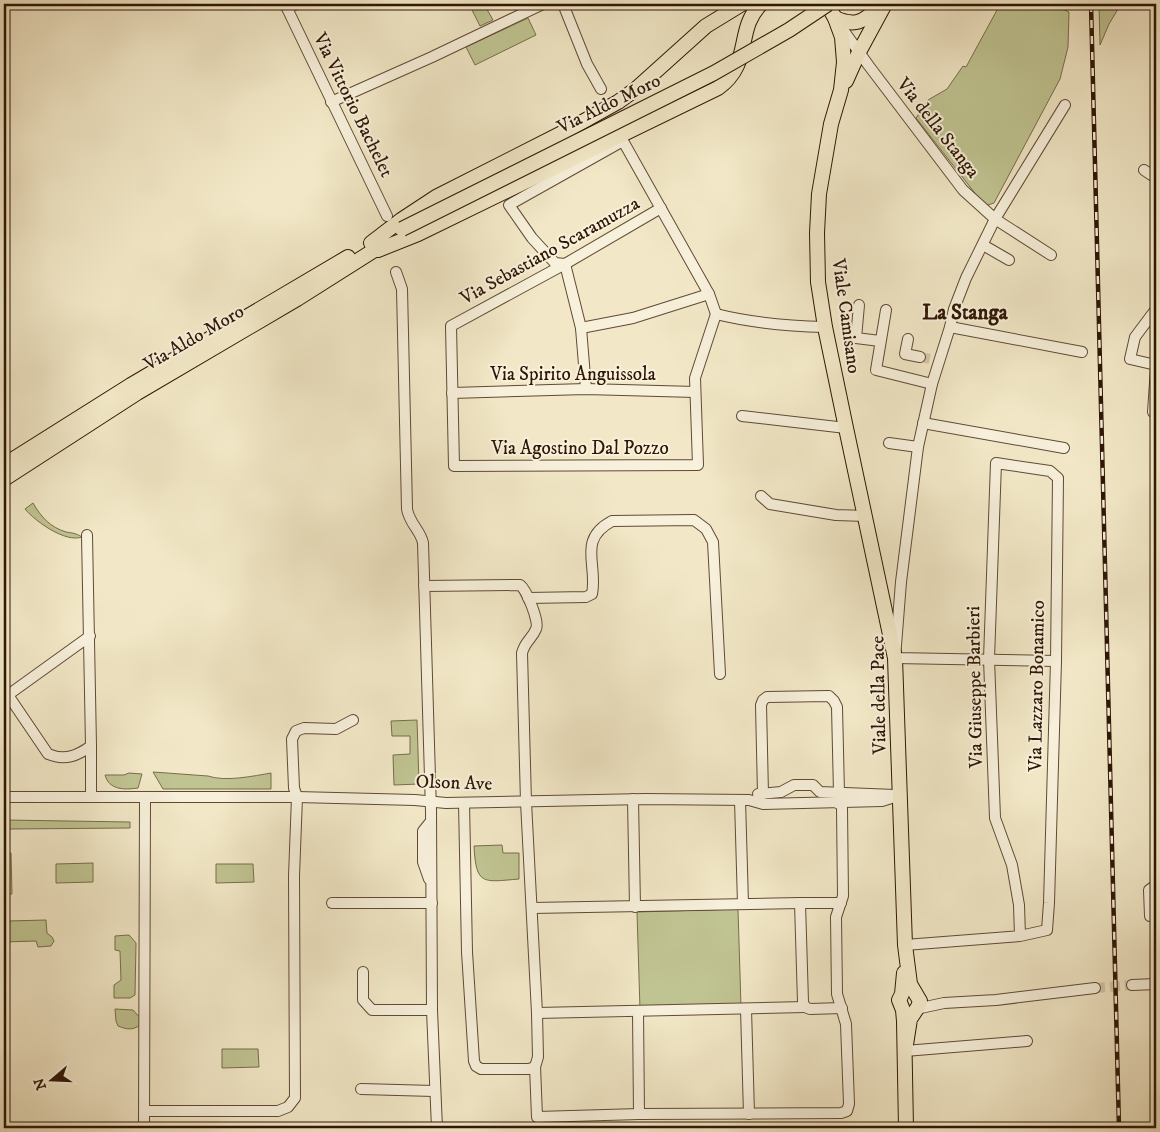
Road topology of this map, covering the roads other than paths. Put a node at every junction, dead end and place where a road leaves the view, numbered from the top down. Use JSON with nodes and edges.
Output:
{"nodes":[{"id":1,"x":297,"y":4,"type":"edge"},
{"id":2,"x":543,"y":4,"type":"edge"},
{"id":3,"x":563,"y":4,"type":"edge"},
{"id":4,"x":742,"y":4,"type":"edge"},
{"id":5,"x":761,"y":4,"type":"edge"},
{"id":6,"x":827,"y":4,"type":"edge"},
{"id":7,"x":884,"y":4,"type":"edge"},
{"id":8,"x":286,"y":6,"type":"edge"},
{"id":9,"x":730,"y":12,"type":"junction"},
{"id":10,"x":750,"y":18,"type":"junction"},
{"id":11,"x":835,"y":18,"type":"junction"},
{"id":12,"x":859,"y":52,"type":"junction"},
{"id":13,"x":601,"y":89,"type":"dead end"},
{"id":14,"x":841,"y":90,"type":"junction"},
{"id":15,"x":331,"y":102,"type":"junction"},
{"id":16,"x":1065,"y":105,"type":"dead end"},
{"id":17,"x":1144,"y":170,"type":"dead end"},
{"id":18,"x":1156,"y":178,"type":"edge"},
{"id":19,"x":661,"y":208,"type":"junction"},
{"id":20,"x":387,"y":216,"type":"dead end"},
{"id":21,"x":995,"y":219,"type":"junction"},
{"id":22,"x":983,"y":245,"type":"junction"},
{"id":23,"x":374,"y":246,"type":"junction"},
{"id":24,"x":1051,"y":255,"type":"dead end"},
{"id":25,"x":1009,"y":260,"type":"dead end"},
{"id":26,"x":565,"y":264,"type":"junction"},
{"id":27,"x":396,"y":272,"type":"dead end"},
{"id":28,"x":709,"y":294,"type":"junction"},
{"id":29,"x":859,"y":306,"type":"dead end"},
{"id":30,"x":1156,"y":309,"type":"edge"},
{"id":31,"x":886,"y":310,"type":"dead end"},
{"id":32,"x":716,"y":314,"type":"junction"},
{"id":33,"x":456,"y":324,"type":"joint"},
{"id":34,"x":825,"y":327,"type":"junction"},
{"id":35,"x":950,"y":327,"type":"junction"},
{"id":36,"x":581,"y":328,"type":"junction"},
{"id":37,"x":908,"y":339,"type":"dead end"},
{"id":38,"x":880,"y":341,"type":"junction"},
{"id":39,"x":1082,"y":352,"type":"dead end"},
{"id":40,"x":930,"y":359,"type":"junction"},
{"id":41,"x":1156,"y":367,"type":"edge"},
{"id":42,"x":932,"y":384,"type":"junction"},
{"id":43,"x":586,"y":389,"type":"junction"},
{"id":44,"x":695,"y":392,"type":"junction"},
{"id":45,"x":452,"y":393,"type":"junction"},
{"id":46,"x":1156,"y":412,"type":"edge"},
{"id":47,"x":742,"y":416,"type":"dead end"},
{"id":48,"x":923,"y":423,"type":"junction"},
{"id":49,"x":846,"y":428,"type":"junction"},
{"id":50,"x":888,"y":444,"type":"dead end"},
{"id":51,"x":918,"y":447,"type":"junction"},
{"id":52,"x":1064,"y":448,"type":"dead end"},
{"id":53,"x":4,"y":465,"type":"edge"},
{"id":54,"x":1025,"y":467,"type":"joint"},
{"id":55,"x":4,"y":479,"type":"edge"},
{"id":56,"x":761,"y":496,"type":"dead end"},
{"id":57,"x":866,"y":516,"type":"junction"},
{"id":58,"x":87,"y":535,"type":"dead end"},
{"id":59,"x":424,"y":586,"type":"junction"},
{"id":60,"x":528,"y":598,"type":"junction"},
{"id":61,"x":90,"y":636,"type":"junction"},
{"id":62,"x":895,"y":658,"type":"junction"},
{"id":63,"x":989,"y":659,"type":"junction"},
{"id":64,"x":1056,"y":661,"type":"junction"},
{"id":65,"x":720,"y":674,"type":"dead end"},
{"id":66,"x":6,"y":692,"type":"edge"},
{"id":67,"x":353,"y":720,"type":"dead end"},
{"id":68,"x":91,"y":746,"type":"junction"},
{"id":69,"x":764,"y":794,"type":"junction"},
{"id":70,"x":901,"y":795,"type":"junction"},
{"id":71,"x":91,"y":796,"type":"junction"},
{"id":72,"x":4,"y":797,"type":"edge"},
{"id":73,"x":145,"y":797,"type":"junction"},
{"id":74,"x":296,"y":797,"type":"junction"},
{"id":75,"x":837,"y":797,"type":"junction"},
{"id":76,"x":633,"y":799,"type":"junction"},
{"id":77,"x":744,"y":800,"type":"junction"},
{"id":78,"x":431,"y":802,"type":"junction"},
{"id":79,"x":526,"y":802,"type":"junction"},
{"id":80,"x":464,"y":803,"type":"junction"},
{"id":81,"x":1156,"y":885,"type":"edge"},
{"id":82,"x":332,"y":903,"type":"dead end"},
{"id":83,"x":432,"y":903,"type":"junction"},
{"id":84,"x":800,"y":903,"type":"junction"},
{"id":85,"x":743,"y":904,"type":"junction"},
{"id":86,"x":841,"y":904,"type":"junction"},
{"id":87,"x":635,"y":907,"type":"junction"},
{"id":88,"x":532,"y":908,"type":"junction"},
{"id":89,"x":1150,"y":916,"type":"dead end"},
{"id":90,"x":1020,"y":936,"type":"junction"},
{"id":91,"x":905,"y":944,"type":"junction"},
{"id":92,"x":363,"y":972,"type":"dead end"},
{"id":93,"x":1156,"y":984,"type":"edge"},
{"id":94,"x":1132,"y":985,"type":"tunnel mouth"},
{"id":95,"x":1095,"y":988,"type":"tunnel mouth"},
{"id":96,"x":912,"y":994,"type":"junction"},
{"id":97,"x":944,"y":1003,"type":"junction"},
{"id":98,"x":805,"y":1007,"type":"junction"},
{"id":99,"x":842,"y":1008,"type":"junction"},
{"id":100,"x":746,"y":1009,"type":"junction"},
{"id":101,"x":432,"y":1010,"type":"junction"},
{"id":102,"x":912,"y":1010,"type":"junction"},
{"id":103,"x":638,"y":1011,"type":"junction"},
{"id":104,"x":538,"y":1013,"type":"junction"},
{"id":105,"x":1028,"y":1040,"type":"dead end"},
{"id":106,"x":905,"y":1051,"type":"junction"},
{"id":107,"x":535,"y":1066,"type":"junction"},
{"id":108,"x":361,"y":1089,"type":"dead end"},
{"id":109,"x":434,"y":1091,"type":"junction"},
{"id":110,"x":144,"y":1111,"type":"junction"},
{"id":111,"x":639,"y":1114,"type":"junction"},
{"id":112,"x":749,"y":1114,"type":"junction"},
{"id":113,"x":144,"y":1128,"type":"edge"},
{"id":114,"x":437,"y":1128,"type":"edge"},
{"id":115,"x":906,"y":1128,"type":"edge"}],
"edges":[{"from":1,"to":8,"type":"street","name":"Via Vittorio Bachelet"},
{"from":2,"to":15,"type":"street"},
{"from":3,"to":13,"type":"street"},
{"from":4,"to":9,"type":"main road"},
{"from":5,"to":10,"type":"main road"},
{"from":6,"to":11,"type":"main road","name":"Viale Camisano"},
{"from":6,"to":23,"type":"main road","name":"Via Aldo Moro","bridge":true},
{"from":7,"to":11,"type":"main road","name":"Viale Camisano"},
{"from":7,"to":12,"type":"main road","name":"Viale Camisano"},
{"from":8,"to":15,"type":"street","name":"Via Vittorio Bachelet"},
{"from":9,"to":10,"type":"main road"},
{"from":9,"to":23,"type":"main road"},
{"from":10,"to":23,"type":"main road"},
{"from":11,"to":12,"type":"street","name":"Via della Stanga"},
{"from":11,"to":14,"type":"main road","name":"Viale Camisano"},
{"from":12,"to":14,"type":"main road","name":"Viale Camisano"},
{"from":12,"to":21,"type":"street","name":"Via della Stanga"},
{"from":14,"to":34,"type":"main road","name":"Viale Camisano"},
{"from":15,"to":20,"type":"street","name":"Via Vittorio Bachelet"},
{"from":16,"to":21,"type":"street","name":"Viale della Pace"},
{"from":17,"to":18,"type":"street"},
{"from":19,"to":26,"type":"street","name":"Via Sebastiano Scaramuzza"},
{"from":19,"to":26,"type":"street"},
{"from":19,"to":28,"type":"street"},
{"from":21,"to":22,"type":"street","name":"Viale della Pace"},
{"from":21,"to":24,"type":"street"},
{"from":22,"to":25,"type":"street"},
{"from":22,"to":35,"type":"street","name":"Viale della Pace"},
{"from":23,"to":53,"type":"main road","name":"Via Aldo Moro"},
{"from":23,"to":55,"type":"main road","name":"Via Aldo Moro"},
{"from":26,"to":33,"type":"street","name":"Via Sebastiano Scaramuzza"},
{"from":26,"to":36,"type":"street"},
{"from":27,"to":59,"type":"street"},
{"from":28,"to":32,"type":"street"},
{"from":28,"to":36,"type":"street"},
{"from":29,"to":38,"type":"street"},
{"from":30,"to":41,"type":"street"},
{"from":31,"to":38,"type":"street"},
{"from":32,"to":34,"type":"street"},
{"from":32,"to":44,"type":"street","name":"Via Agostino Dal Pozzo"},
{"from":33,"to":45,"type":"street","name":"Via Agostino Dal Pozzo"},
{"from":34,"to":49,"type":"main road","name":"Viale Camisano"},
{"from":35,"to":39,"type":"street"},
{"from":35,"to":40,"type":"street","name":"Viale della Pace"},
{"from":36,"to":43,"type":"street"},
{"from":37,"to":40,"type":"street"},
{"from":38,"to":42,"type":"street"},
{"from":40,"to":42,"type":"street","name":"Viale della Pace"},
{"from":41,"to":46,"type":"street"},
{"from":42,"to":48,"type":"street","name":"Viale della Pace"},
{"from":43,"to":44,"type":"street","name":"Via Spirito Anguissola"},
{"from":43,"to":45,"type":"street","name":"Via Spirito Anguissola"},
{"from":44,"to":45,"type":"street","name":"Via Agostino Dal Pozzo"},
{"from":47,"to":49,"type":"street"},
{"from":48,"to":51,"type":"street","name":"Viale della Pace"},
{"from":48,"to":52,"type":"street"},
{"from":49,"to":57,"type":"main road","name":"Viale Camisano"},
{"from":50,"to":51,"type":"street"},
{"from":51,"to":62,"type":"street","name":"Viale della Pace"},
{"from":54,"to":63,"type":"street","name":"Via Giuseppe Barbieri"},
{"from":54,"to":64,"type":"street","name":"Via Lazzaro Bonamico"},
{"from":56,"to":57,"type":"street"},
{"from":57,"to":62,"type":"main road","name":"Viale Camisano"},
{"from":58,"to":61,"type":"street"},
{"from":59,"to":60,"type":"street"},
{"from":59,"to":78,"type":"street"},
{"from":60,"to":65,"type":"street"},
{"from":60,"to":79,"type":"street"},
{"from":61,"to":66,"type":"street"},
{"from":61,"to":68,"type":"street"},
{"from":62,"to":63,"type":"street"},
{"from":62,"to":70,"type":"main road","name":"Viale della Pace"},
{"from":63,"to":64,"type":"street"},
{"from":63,"to":90,"type":"street","name":"Via Giuseppe Barbieri"},
{"from":64,"to":90,"type":"street","name":"Via Lazzaro Bonamico"},
{"from":66,"to":68,"type":"street"},
{"from":67,"to":74,"type":"street"},
{"from":68,"to":71,"type":"street"},
{"from":69,"to":75,"type":"street"},
{"from":69,"to":75,"type":"street"},
{"from":69,"to":77,"type":"street"},
{"from":70,"to":75,"type":"street","name":"Olson Ave"},
{"from":70,"to":91,"type":"main road","name":"Viale della Pace"},
{"from":71,"to":72,"type":"street","name":"Olson Ave"},
{"from":71,"to":73,"type":"street","name":"Olson Ave"},
{"from":73,"to":74,"type":"street","name":"Olson Ave"},
{"from":73,"to":110,"type":"street"},
{"from":74,"to":78,"type":"street","name":"Olson Ave"},
{"from":74,"to":110,"type":"street"},
{"from":75,"to":77,"type":"street","name":"Olson Ave"},
{"from":75,"to":86,"type":"street"},
{"from":76,"to":77,"type":"street","name":"Olson Ave"},
{"from":76,"to":79,"type":"street","name":"Olson Ave"},
{"from":76,"to":87,"type":"street"},
{"from":77,"to":85,"type":"street"},
{"from":78,"to":80,"type":"street","name":"Olson Ave"},
{"from":78,"to":83,"type":"street"},
{"from":79,"to":80,"type":"street","name":"Olson Ave"},
{"from":79,"to":88,"type":"street"},
{"from":80,"to":107,"type":"street"},
{"from":81,"to":89,"type":"street"},
{"from":82,"to":83,"type":"street"},
{"from":83,"to":101,"type":"street"},
{"from":84,"to":85,"type":"street"},
{"from":84,"to":86,"type":"street"},
{"from":84,"to":98,"type":"street"},
{"from":85,"to":87,"type":"street"},
{"from":86,"to":99,"type":"street"},
{"from":87,"to":88,"type":"street"},
{"from":88,"to":104,"type":"street"},
{"from":90,"to":91,"type":"street"},
{"from":91,"to":96,"type":"main road","name":"Viale della Pace"},
{"from":92,"to":101,"type":"street"},
{"from":93,"to":94,"type":"street"},
{"from":95,"to":97,"type":"street"},
{"from":96,"to":97,"type":"street"},
{"from":96,"to":102,"type":"main road","name":"Viale della Pace"},
{"from":96,"to":102,"type":"main road","name":"Viale della Pace"},
{"from":97,"to":102,"type":"street"},
{"from":98,"to":99,"type":"street"},
{"from":98,"to":100,"type":"street"},
{"from":99,"to":112,"type":"street"},
{"from":100,"to":103,"type":"street"},
{"from":100,"to":112,"type":"street"},
{"from":101,"to":109,"type":"street"},
{"from":102,"to":106,"type":"main road","name":"Viale della Pace"},
{"from":103,"to":104,"type":"street"},
{"from":103,"to":111,"type":"street"},
{"from":104,"to":107,"type":"street"},
{"from":105,"to":106,"type":"street"},
{"from":106,"to":115,"type":"main road","name":"Viale della Pace"},
{"from":107,"to":111,"type":"street"},
{"from":108,"to":109,"type":"street"},
{"from":109,"to":114,"type":"street"},
{"from":110,"to":113,"type":"street"},
{"from":111,"to":112,"type":"street"}]}
